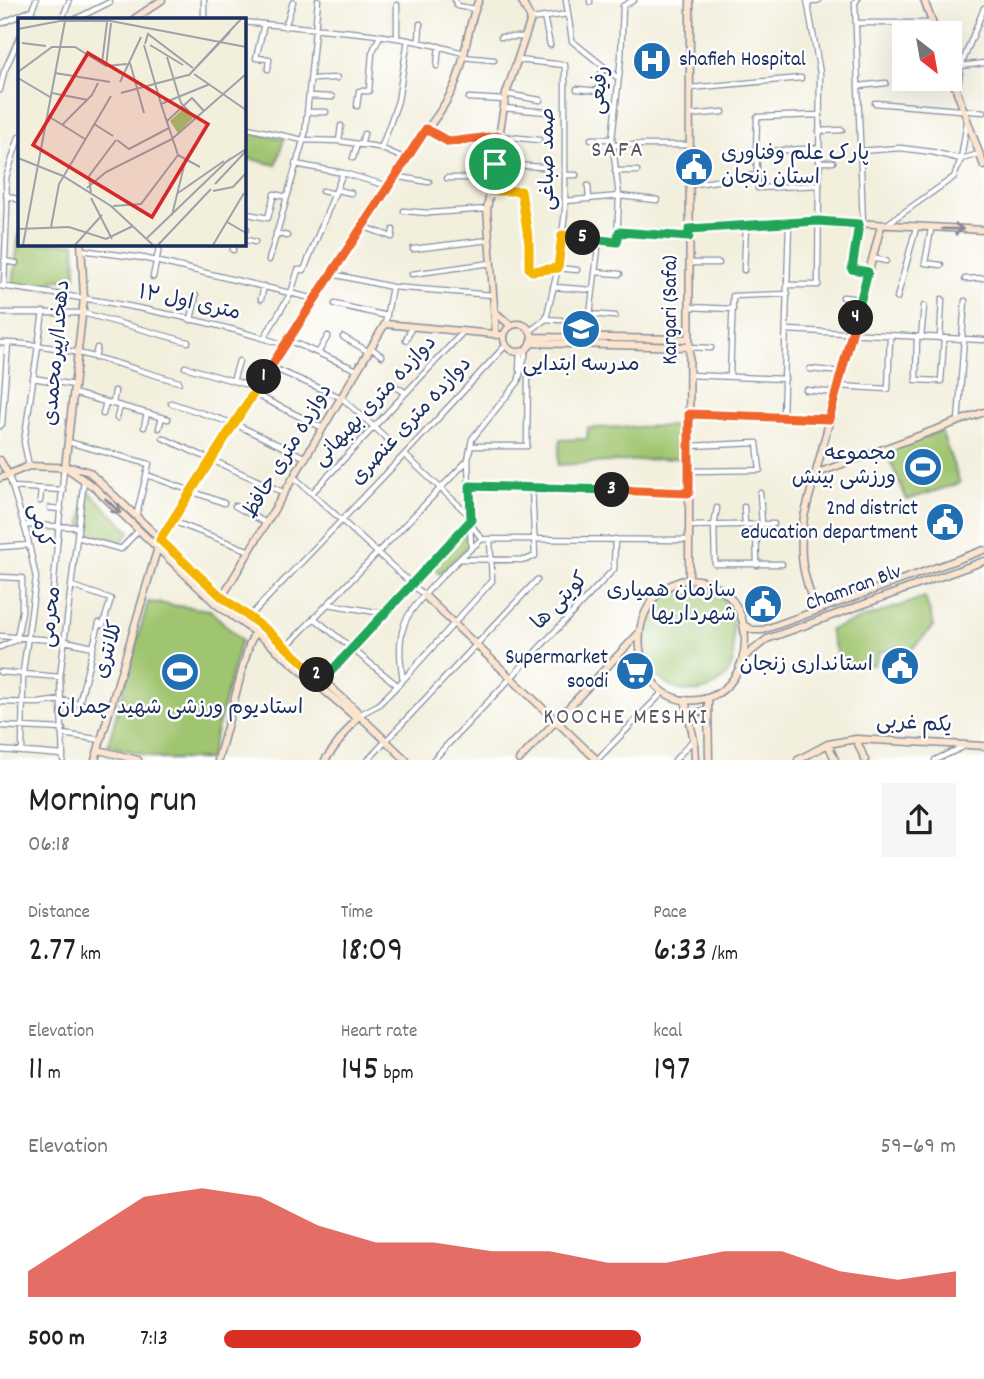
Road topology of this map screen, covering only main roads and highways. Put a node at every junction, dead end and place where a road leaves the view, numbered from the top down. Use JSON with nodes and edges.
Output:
{"nodes":[{"id":1,"x":162,"y":0,"type":"edge"},
{"id":2,"x":480,"y":0,"type":"edge"},
{"id":3,"x":521,"y":0,"type":"edge"},
{"id":4,"x":690,"y":0,"type":"edge"},
{"id":5,"x":924,"y":0,"type":"edge"},
{"id":6,"x":137,"y":18,"type":"edge"},
{"id":7,"x":931,"y":21,"type":"edge"},
{"id":8,"x":956,"y":91,"type":"edge"},
{"id":9,"x":984,"y":166,"type":"edge"},
{"id":10,"x":882,"y":226,"type":"junction"},
{"id":11,"x":984,"y":230,"type":"edge"},
{"id":12,"x":689,"y":233,"type":"junction"},
{"id":13,"x":81,"y":247,"type":"edge"},
{"id":14,"x":495,"y":312,"type":"junction"},
{"id":15,"x":511,"y":326,"type":"junction"},
{"id":16,"x":496,"y":335,"type":"junction"},
{"id":17,"x":504,"y":335,"type":"junction"},
{"id":18,"x":530,"y":340,"type":"junction"},
{"id":19,"x":689,"y":343,"type":"junction"},
{"id":20,"x":984,"y":412,"type":"edge"},
{"id":21,"x":0,"y":460,"type":"edge"},
{"id":22,"x":65,"y":467,"type":"junction"},
{"id":23,"x":814,"y":474,"type":"junction"},
{"id":24,"x":9,"y":476,"type":"junction"},
{"id":25,"x":0,"y":478,"type":"edge"},
{"id":26,"x":160,"y":540,"type":"junction"},
{"id":27,"x":157,"y":550,"type":"junction"},
{"id":28,"x":984,"y":550,"type":"edge"},
{"id":29,"x":984,"y":561,"type":"edge"},
{"id":30,"x":928,"y":570,"type":"junction"},
{"id":31,"x":689,"y":579,"type":"junction"},
{"id":32,"x":931,"y":580,"type":"junction"},
{"id":33,"x":425,"y":596,"type":"road end"},
{"id":34,"x":222,"y":597,"type":"junction"},
{"id":35,"x":816,"y":611,"type":"junction"},
{"id":36,"x":258,"y":625,"type":"junction"},
{"id":37,"x":743,"y":625,"type":"junction"},
{"id":38,"x":760,"y":630,"type":"junction"},
{"id":39,"x":255,"y":632,"type":"junction"},
{"id":40,"x":639,"y":633,"type":"junction"},
{"id":41,"x":762,"y":643,"type":"junction"},
{"id":42,"x":742,"y":659,"type":"junction"},
{"id":43,"x":708,"y":698,"type":"junction"},
{"id":44,"x":685,"y":700,"type":"junction"},
{"id":45,"x":359,"y":715,"type":"junction"},
{"id":46,"x":556,"y":720,"type":"junction"},
{"id":47,"x":709,"y":723,"type":"junction"},
{"id":48,"x":691,"y":725,"type":"junction"},
{"id":49,"x":856,"y":739,"type":"junction"},
{"id":50,"x":828,"y":744,"type":"junction"},
{"id":51,"x":984,"y":746,"type":"edge"},
{"id":52,"x":99,"y":750,"type":"junction"},
{"id":53,"x":95,"y":760,"type":"edge"},
{"id":54,"x":138,"y":760,"type":"edge"},
{"id":55,"x":218,"y":760,"type":"edge"},
{"id":56,"x":326,"y":760,"type":"edge"},
{"id":57,"x":406,"y":760,"type":"edge"},
{"id":58,"x":519,"y":760,"type":"edge"},
{"id":59,"x":597,"y":760,"type":"edge"},
{"id":60,"x":695,"y":760,"type":"edge"},
{"id":61,"x":709,"y":760,"type":"edge"},
{"id":62,"x":798,"y":760,"type":"edge"},
{"id":63,"x":835,"y":760,"type":"edge"},
{"id":64,"x":865,"y":760,"type":"edge"}],
"edges":[{"from":1,"to":6,"type":"main road"},
{"from":2,"to":26,"type":"main road","name":"کلانتری"},
{"from":3,"to":14,"type":"main road"},
{"from":4,"to":12,"type":"main road","name":"Kargari (Safa)"},
{"from":5,"to":7,"type":"main road"},
{"from":8,"to":9,"type":"main road"},
{"from":10,"to":11,"type":"main road","one_way":true},
{"from":10,"to":12,"type":"main road"},
{"from":10,"to":23,"type":"main road"},
{"from":12,"to":19,"type":"main road","name":"Kargari (Safa)"},
{"from":13,"to":22,"type":"main road","name":"دهخدا/پیرمحمدی"},
{"from":14,"to":15,"type":"main road"},
{"from":14,"to":16,"type":"main road"},
{"from":15,"to":17,"type":"main road"},
{"from":15,"to":18,"type":"main road"},
{"from":16,"to":17,"type":"main road"},
{"from":16,"to":34,"type":"main road","name":"دوازده متری حافظ"},
{"from":17,"to":18,"type":"main road"},
{"from":18,"to":19,"type":"main road"},
{"from":19,"to":31,"type":"main road","name":"Kargari (Safa)"},
{"from":20,"to":23,"type":"main road"},
{"from":21,"to":24,"type":"main road"},
{"from":22,"to":24,"type":"main road"},
{"from":22,"to":26,"type":"main road"},
{"from":22,"to":27,"type":"main road","one_way":true},
{"from":23,"to":35,"type":"main road"},
{"from":24,"to":25,"type":"main road"},
{"from":26,"to":27,"type":"main road","name":"کلانتری"},
{"from":26,"to":34,"type":"main road"},
{"from":27,"to":39,"type":"main road"},
{"from":27,"to":52,"type":"main road","name":"کلانتری"},
{"from":28,"to":30,"type":"main road","name":"Chamran Blv"},
{"from":29,"to":32,"type":"main road","name":"Chamran Blv"},
{"from":30,"to":32,"type":"main road"},
{"from":30,"to":35,"type":"main road","name":"Chamran Blv"},
{"from":31,"to":37,"type":"main road"},
{"from":31,"to":40,"type":"main road"},
{"from":32,"to":41,"type":"main road","name":"Chamran Blv"},
{"from":33,"to":46,"type":"main road"},
{"from":34,"to":36,"type":"main road"},
{"from":35,"to":38,"type":"main road","name":"Chamran Blv"},
{"from":36,"to":39,"type":"main road"},
{"from":36,"to":45,"type":"main road"},
{"from":37,"to":38,"type":"main road"},
{"from":37,"to":42,"type":"main road"},
{"from":38,"to":41,"type":"main road"},
{"from":39,"to":45,"type":"main road"},
{"from":39,"to":55,"type":"main road"},
{"from":40,"to":44,"type":"main road"},
{"from":40,"to":46,"type":"main road"},
{"from":41,"to":42,"type":"main road","name":"Chamran Blv"},
{"from":42,"to":43,"type":"main road"},
{"from":43,"to":44,"type":"main road"},
{"from":43,"to":47,"type":"main road"},
{"from":44,"to":48,"type":"main road"},
{"from":45,"to":56,"type":"main road"},
{"from":45,"to":57,"type":"main road"},
{"from":46,"to":58,"type":"main road"},
{"from":46,"to":59,"type":"main road"},
{"from":47,"to":48,"type":"main road"},
{"from":47,"to":61,"type":"main road"},
{"from":48,"to":60,"type":"main road"},
{"from":49,"to":50,"type":"main road","name":"یکم غربی"},
{"from":49,"to":51,"type":"main road","name":"یکم غربی"},
{"from":49,"to":64,"type":"main road"},
{"from":50,"to":62,"type":"main road","name":"یکم غربی"},
{"from":50,"to":63,"type":"main road"},
{"from":52,"to":53,"type":"main road","name":"کلانتری"},
{"from":52,"to":54,"type":"main road"}]}
